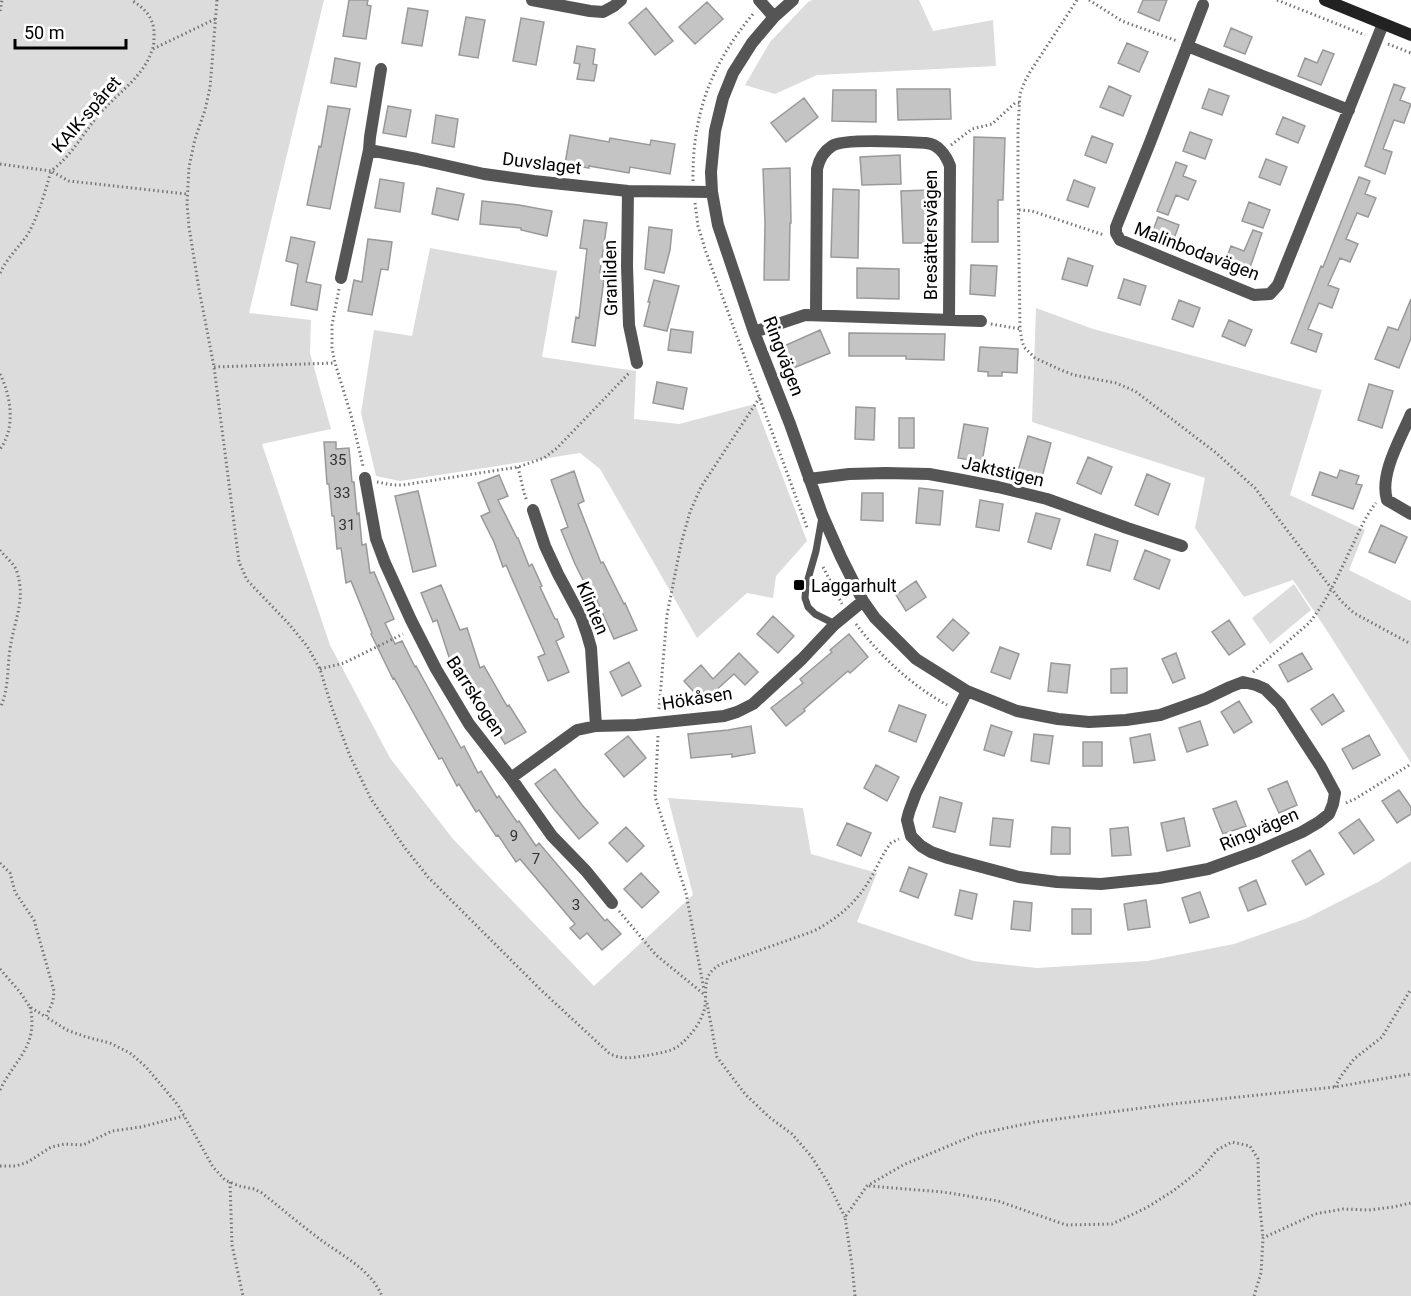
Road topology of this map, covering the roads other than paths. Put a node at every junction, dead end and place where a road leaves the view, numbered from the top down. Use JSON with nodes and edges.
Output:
{"nodes":[{"id":1,"x":532,"y":0,"type":"edge"},
{"id":2,"x":621,"y":0,"type":"edge"},
{"id":3,"x":759,"y":0,"type":"edge"},
{"id":4,"x":793,"y":0,"type":"edge"},
{"id":5,"x":1325,"y":0,"type":"edge"},
{"id":6,"x":1203,"y":6,"type":"dead end"},
{"id":7,"x":774,"y":17,"type":"junction"},
{"id":8,"x":1383,"y":24,"type":"junction"},
{"id":9,"x":1411,"y":35,"type":"edge"},
{"id":10,"x":1187,"y":46,"type":"junction"},
{"id":11,"x":381,"y":69,"type":"dead end"},
{"id":12,"x":1349,"y":110,"type":"junction"},
{"id":13,"x":369,"y":150,"type":"junction"},
{"id":14,"x":628,"y":191,"type":"junction"},
{"id":15,"x":712,"y":192,"type":"junction"},
{"id":16,"x":341,"y":278,"type":"road end"},
{"id":17,"x":816,"y":315,"type":"junction"},
{"id":18,"x":949,"y":320,"type":"junction"},
{"id":19,"x":981,"y":321,"type":"road end"},
{"id":20,"x":754,"y":332,"type":"junction"},
{"id":21,"x":637,"y":363,"type":"road end"},
{"id":22,"x":1411,"y":414,"type":"edge"},
{"id":23,"x":365,"y":478,"type":"road end"},
{"id":24,"x":809,"y":479,"type":"junction"},
{"id":25,"x":533,"y":510,"type":"road end"},
{"id":26,"x":822,"y":514,"type":"junction"},
{"id":27,"x":1411,"y":514,"type":"edge"},
{"id":28,"x":1182,"y":546,"type":"dead end"},
{"id":29,"x":863,"y":601,"type":"junction"},
{"id":30,"x":835,"y":624,"type":"junction"},
{"id":31,"x":968,"y":691,"type":"junction"},
{"id":32,"x":596,"y":726,"type":"junction"},
{"id":33,"x":511,"y":778,"type":"junction"},
{"id":34,"x":612,"y":903,"type":"road end"}],
"edges":[{"from":1,"to":2,"type":"street"},
{"from":3,"to":7,"type":"street"},
{"from":4,"to":7,"type":"street","name":"Ringvägen"},
{"from":5,"to":8,"type":"street"},
{"from":6,"to":10,"type":"street","name":"Malinbodavägen"},
{"from":7,"to":15,"type":"street","name":"Ringvägen"},
{"from":8,"to":9,"type":"street"},
{"from":8,"to":12,"type":"street","name":"Malinbodavägen"},
{"from":10,"to":12,"type":"street"},
{"from":10,"to":12,"type":"street","name":"Malinbodavägen"},
{"from":11,"to":13,"type":"street"},
{"from":13,"to":14,"type":"street","name":"Duvslaget"},
{"from":13,"to":16,"type":"street"},
{"from":14,"to":15,"type":"street","name":"Duvslaget"},
{"from":14,"to":21,"type":"street","name":"Granliden"},
{"from":15,"to":20,"type":"street","name":"Ringvägen"},
{"from":17,"to":18,"type":"street","name":"Bresättersvägen"},
{"from":17,"to":18,"type":"street","name":"Bresättersvägen"},
{"from":17,"to":20,"type":"street","name":"Bresättersvägen"},
{"from":18,"to":19,"type":"street","name":"Bresättersvägen"},
{"from":20,"to":24,"type":"street","name":"Ringvägen"},
{"from":22,"to":27,"type":"street"},
{"from":23,"to":33,"type":"street","name":"Barrskogen"},
{"from":24,"to":26,"type":"street","name":"Ringvägen"},
{"from":24,"to":28,"type":"street","name":"Jaktstigen"},
{"from":25,"to":32,"type":"street","name":"Klinten"},
{"from":26,"to":29,"type":"street","name":"Ringvägen"},
{"from":26,"to":30,"type":"lane"},
{"from":29,"to":30,"type":"street","name":"Hökåsen"},
{"from":29,"to":31,"type":"street","name":"Ringvägen"},
{"from":30,"to":32,"type":"street","name":"Hökåsen"},
{"from":31,"to":31,"type":"street","name":"Ringvägen"},
{"from":32,"to":33,"type":"street","name":"Hökåsen"},
{"from":33,"to":34,"type":"street","name":"Barrskogen"}]}
